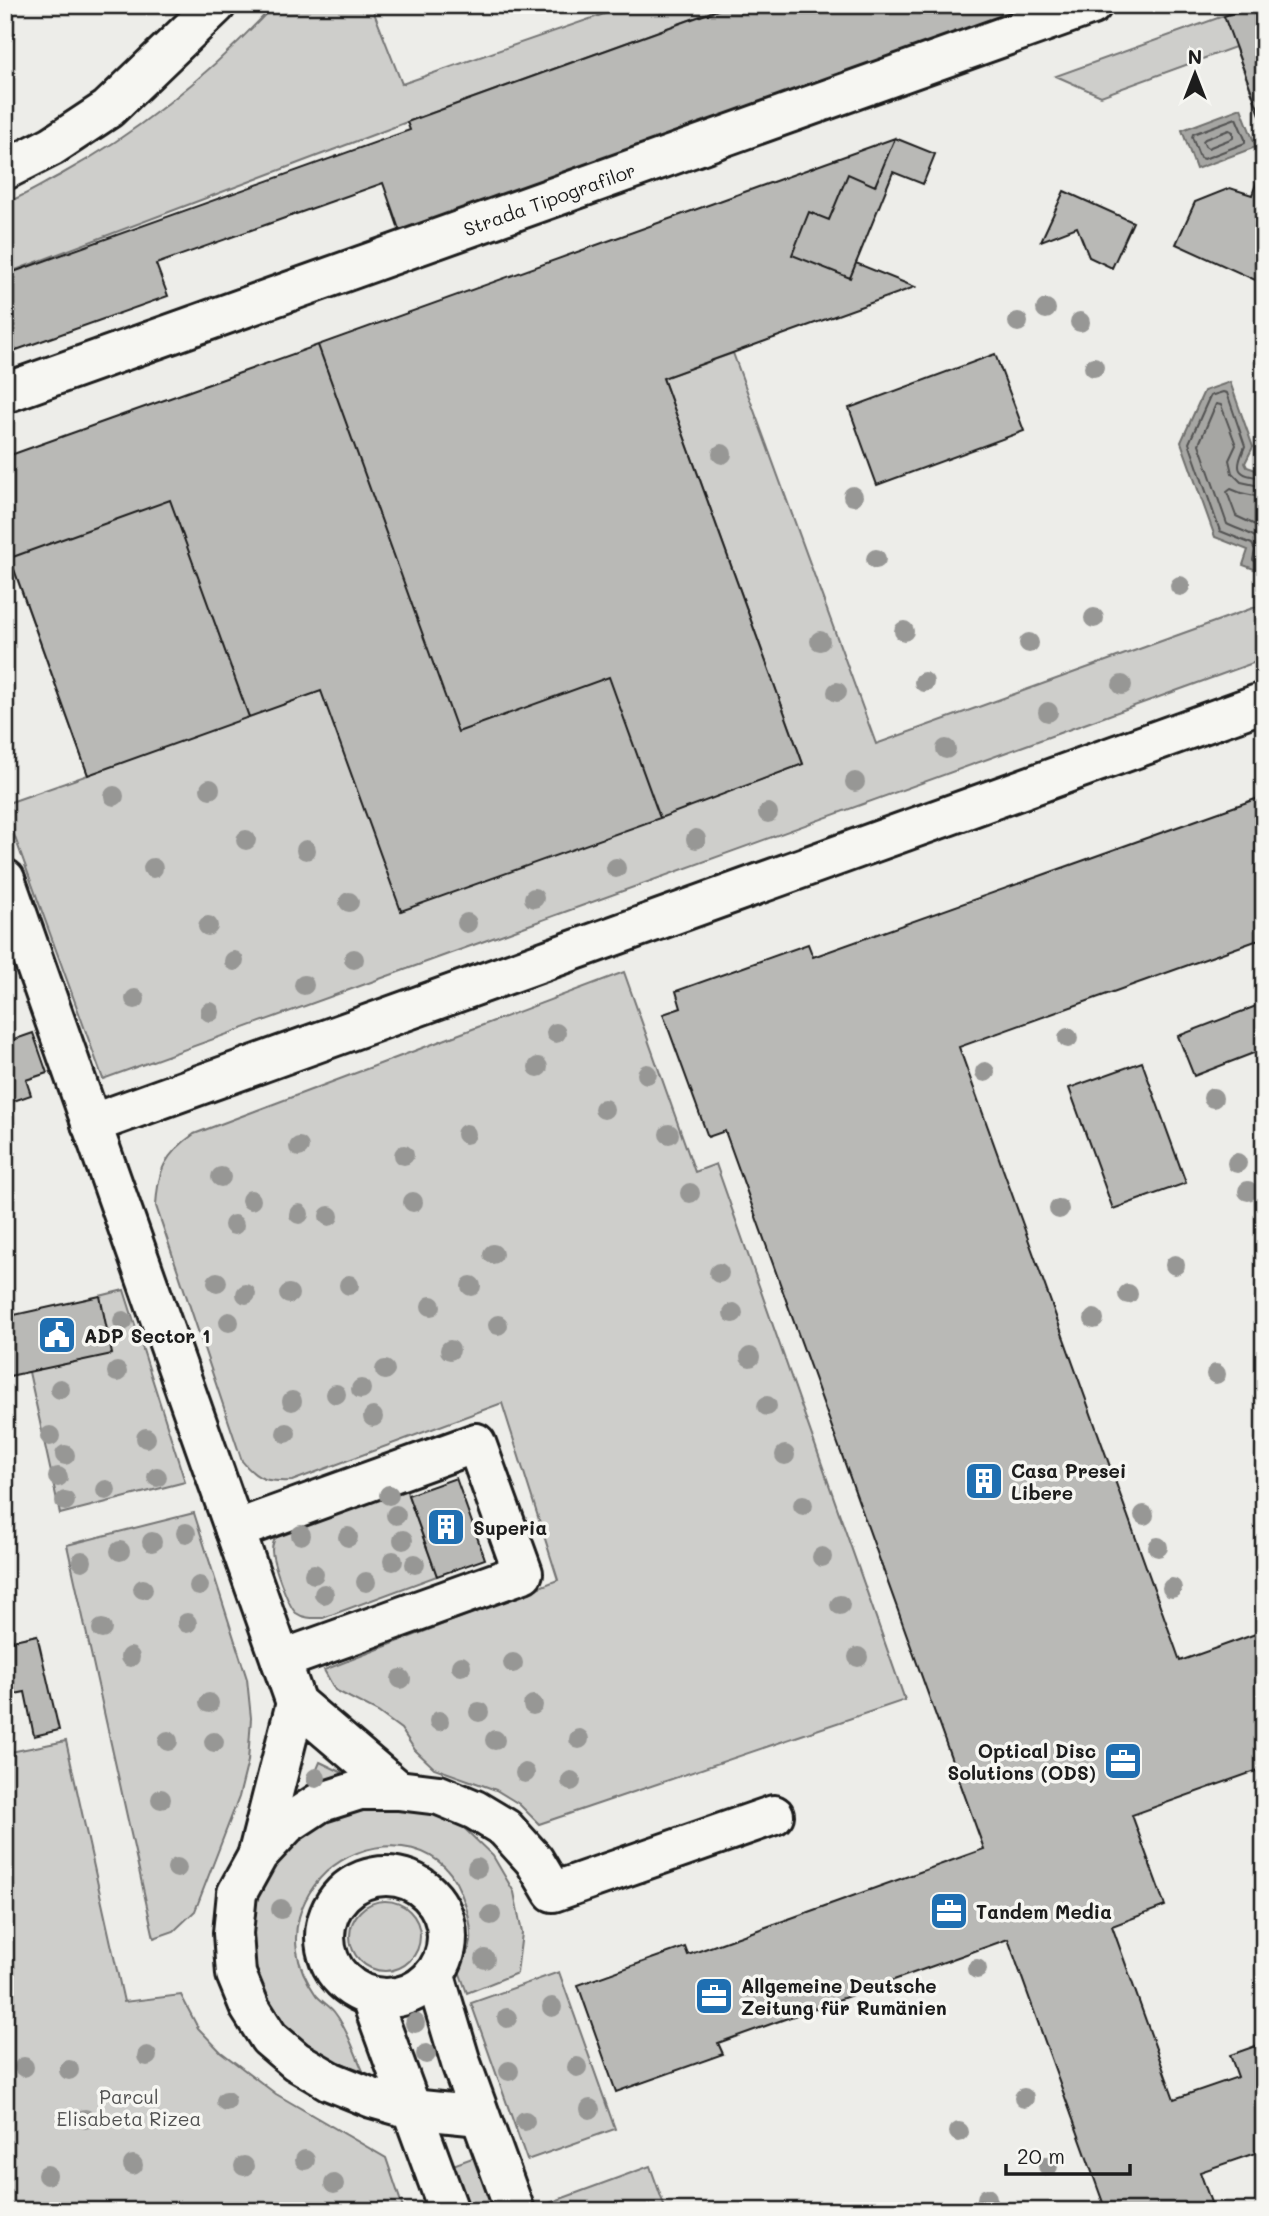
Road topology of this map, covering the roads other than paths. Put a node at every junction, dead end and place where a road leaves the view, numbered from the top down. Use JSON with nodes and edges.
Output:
{"nodes":[{"id":1,"x":216,"y":5,"type":"edge"},
{"id":2,"x":1092,"y":5,"type":"edge"},
{"id":3,"x":5,"y":170,"type":"edge"},
{"id":4,"x":5,"y":393,"type":"edge"},
{"id":5,"x":1264,"y":702,"type":"edge"},
{"id":6,"x":5,"y":880,"type":"edge"},
{"id":7,"x":91,"y":1124,"type":"junction"},
{"id":8,"x":235,"y":1530,"type":"junction"},
{"id":9,"x":281,"y":1660,"type":"junction"},
{"id":10,"x":296,"y":1703,"type":"junction"},
{"id":11,"x":398,"y":1790,"type":"junction"},
{"id":12,"x":774,"y":1815,"type":"dead end"},
{"id":13,"x":258,"y":1855,"type":"junction"},
{"id":14,"x":435,"y":1976,"type":"junction"},
{"id":15,"x":370,"y":1996,"type":"junction"},
{"id":16,"x":411,"y":2109,"type":"junction"},
{"id":17,"x":480,"y":2116,"type":"junction"},
{"id":18,"x":449,"y":2211,"type":"edge"},
{"id":19,"x":515,"y":2211,"type":"edge"}],
"edges":[{"from":1,"to":3,"type":"street"},
{"from":2,"to":4,"type":"street","name":"Strada Tipografilor"},
{"from":5,"to":7,"type":"street"},
{"from":6,"to":7,"type":"street"},
{"from":7,"to":8,"type":"street"},
{"from":8,"to":9,"type":"street"},
{"from":8,"to":9,"type":"street"},
{"from":9,"to":10,"type":"street"},
{"from":10,"to":11,"type":"street"},
{"from":10,"to":13,"type":"street"},
{"from":11,"to":12,"type":"street"},
{"from":11,"to":13,"type":"street"},
{"from":13,"to":16,"type":"street"},
{"from":14,"to":15,"type":"street"},
{"from":14,"to":15,"type":"street"},
{"from":14,"to":17,"type":"street"},
{"from":15,"to":16,"type":"street"},
{"from":16,"to":17,"type":"street"},
{"from":16,"to":18,"type":"street"},
{"from":17,"to":19,"type":"street"}]}
